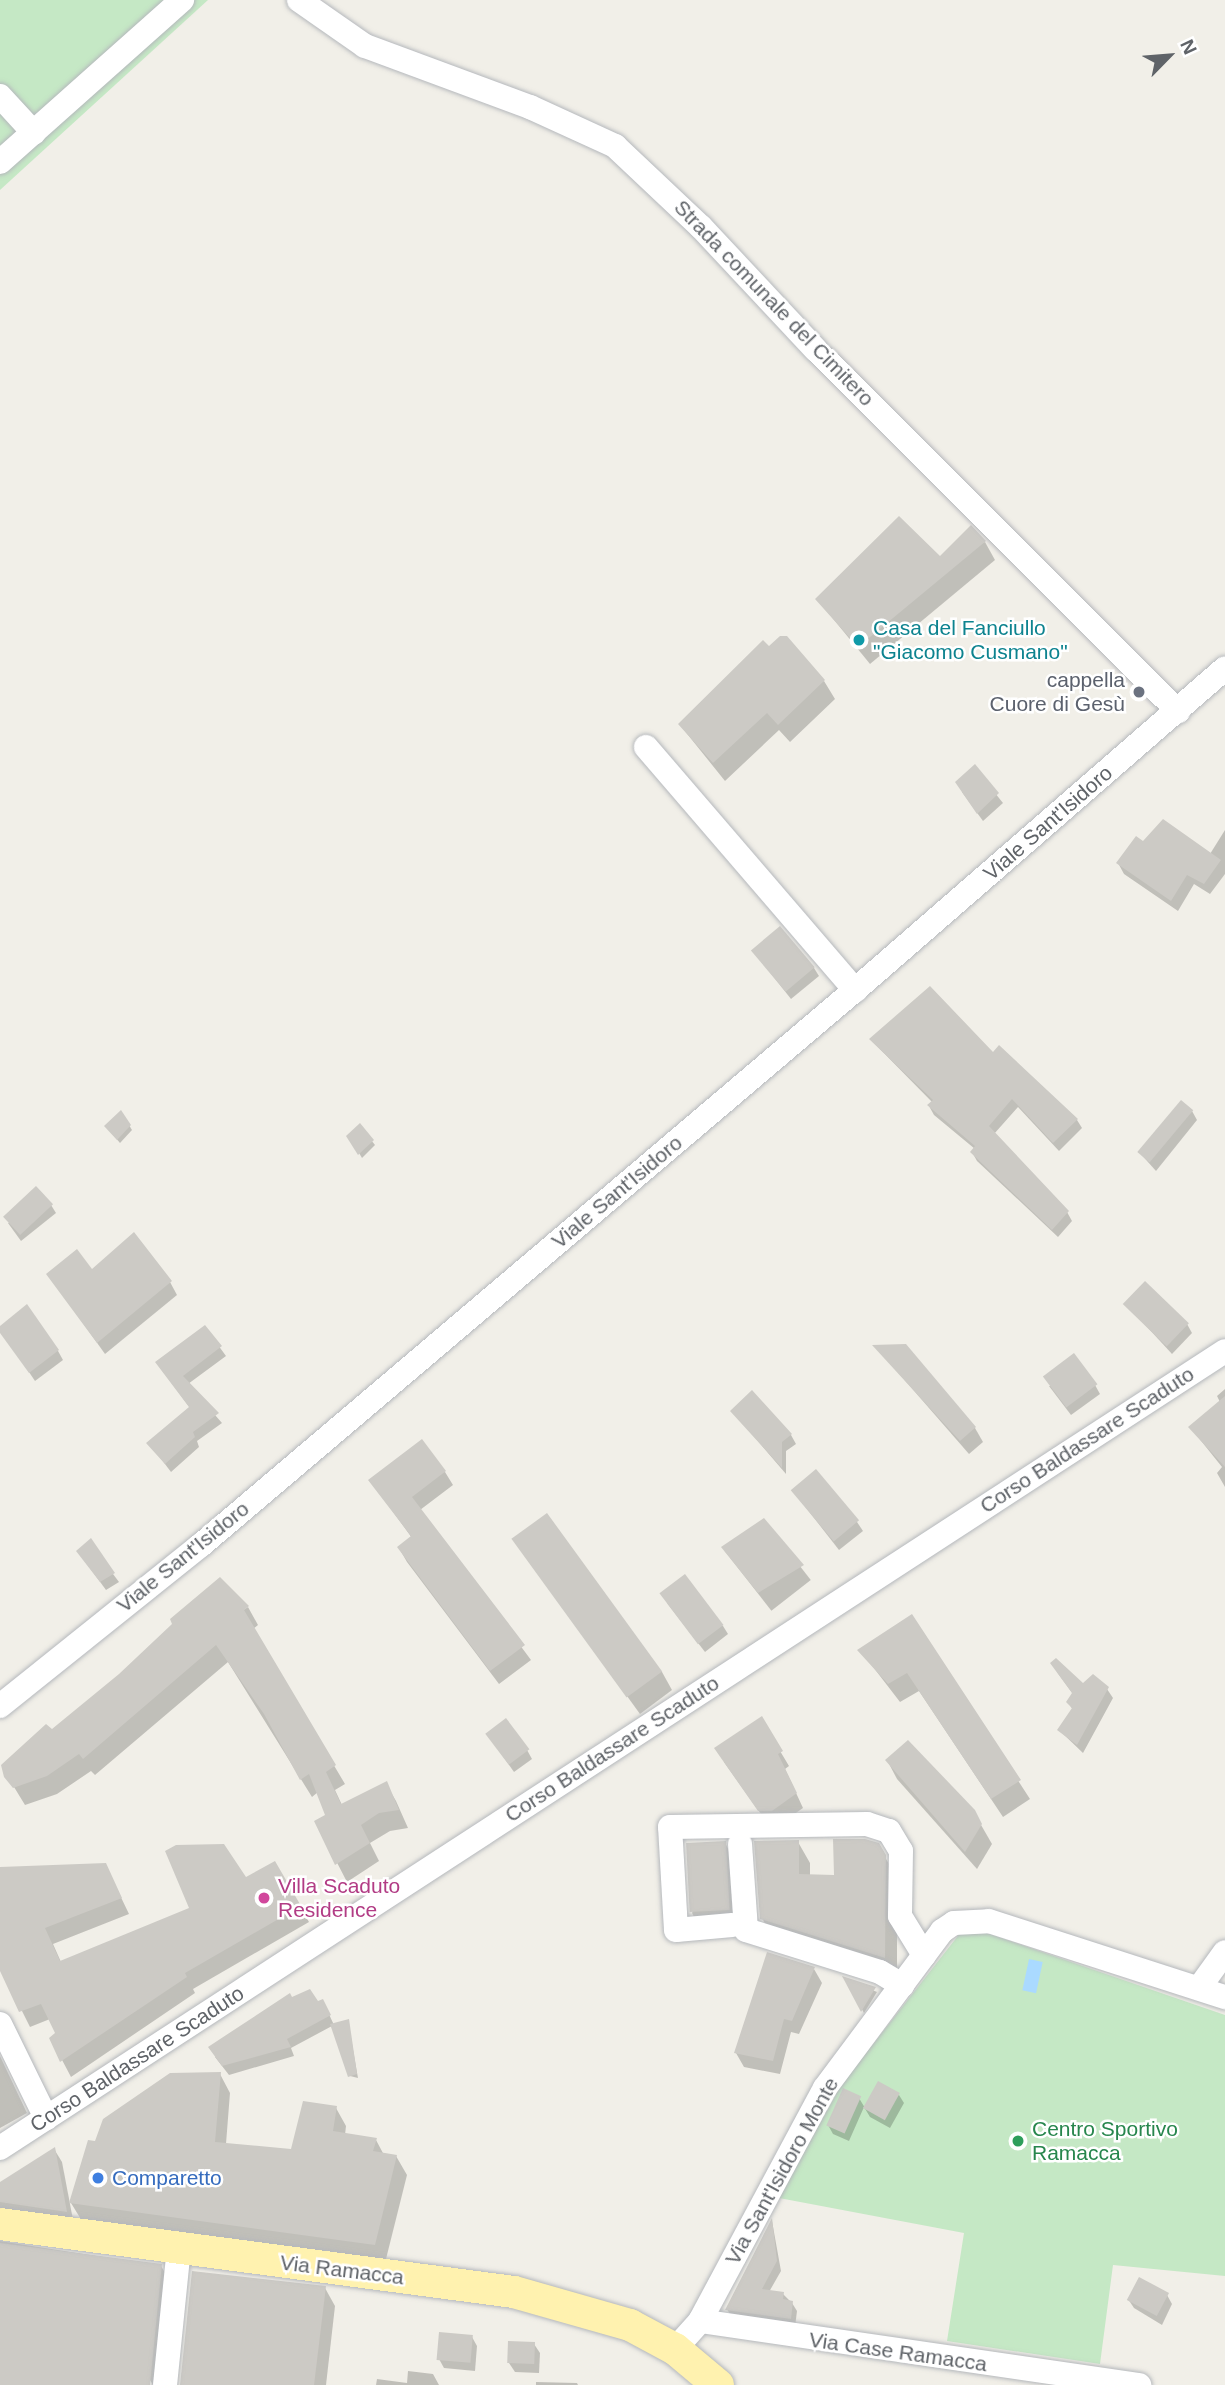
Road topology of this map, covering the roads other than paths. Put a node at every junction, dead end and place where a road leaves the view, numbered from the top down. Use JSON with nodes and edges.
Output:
{"nodes":[{"id":1,"x":183,"y":0,"type":"edge"},
{"id":2,"x":299,"y":0,"type":"edge"},
{"id":3,"x":0,"y":96,"type":"edge"},
{"id":4,"x":34,"y":133,"type":"junction"},
{"id":5,"x":0,"y":162,"type":"edge"},
{"id":6,"x":1225,"y":668,"type":"edge"},
{"id":7,"x":1178,"y":711,"type":"junction"},
{"id":8,"x":646,"y":747,"type":"dead end"},
{"id":9,"x":855,"y":990,"type":"junction"},
{"id":10,"x":1225,"y":1351,"type":"edge"},
{"id":11,"x":0,"y":1706,"type":"edge"},
{"id":12,"x":740,"y":1844,"type":"dead end"},
{"id":13,"x":727,"y":1924,"type":"dead end"},
{"id":14,"x":1225,"y":1952,"type":"edge"},
{"id":15,"x":924,"y":1955,"type":"junction"},
{"id":16,"x":902,"y":1985,"type":"junction"},
{"id":17,"x":1199,"y":1989,"type":"junction"},
{"id":18,"x":1225,"y":1997,"type":"edge"},
{"id":19,"x":0,"y":2024,"type":"edge"},
{"id":20,"x":46,"y":2118,"type":"junction"},
{"id":21,"x":0,"y":2148,"type":"edge"},
{"id":22,"x":0,"y":2224,"type":"edge"},
{"id":23,"x":179,"y":2249,"type":"junction"},
{"id":24,"x":700,"y":2321,"type":"junction"},
{"id":25,"x":675,"y":2349,"type":"junction"},
{"id":26,"x":164,"y":2385,"type":"edge"},
{"id":27,"x":718,"y":2385,"type":"edge"},
{"id":28,"x":1139,"y":2385,"type":"edge"}],
"edges":[{"from":1,"to":4,"type":"street"},
{"from":2,"to":7,"type":"street","name":"Strada comunale del Cimitero"},
{"from":3,"to":4,"type":"street"},
{"from":4,"to":5,"type":"street"},
{"from":6,"to":7,"type":"street","name":"Viale Sant'Isidoro"},
{"from":7,"to":9,"type":"street","name":"Viale Sant'Isidoro"},
{"from":8,"to":9,"type":"street"},
{"from":9,"to":11,"type":"street","name":"Viale Sant'Isidoro"},
{"from":10,"to":20,"type":"street","name":"Corso Baldassare Scaduto"},
{"from":12,"to":16,"type":"street"},
{"from":13,"to":15,"type":"street"},
{"from":14,"to":17,"type":"street"},
{"from":15,"to":16,"type":"street","name":"Via Sant'Isidoro Monte"},
{"from":15,"to":17,"type":"street","name":"Via Sant'Isidoro Monte"},
{"from":16,"to":24,"type":"street","name":"Via Sant'Isidoro Monte"},
{"from":17,"to":18,"type":"street","name":"Via Sant'Isidoro Monte"},
{"from":19,"to":20,"type":"street"},
{"from":20,"to":21,"type":"street","name":"Corso Baldassare Scaduto"},
{"from":22,"to":23,"type":"main road","name":"Via Ramacca"},
{"from":23,"to":25,"type":"main road","name":"Via Ramacca"},
{"from":23,"to":26,"type":"street"},
{"from":24,"to":25,"type":"street","name":"Via Sant'Isidoro Monte"},
{"from":24,"to":28,"type":"street","name":"Via Case Ramacca"},
{"from":25,"to":27,"type":"main road","name":"Via Ramacca"}]}
